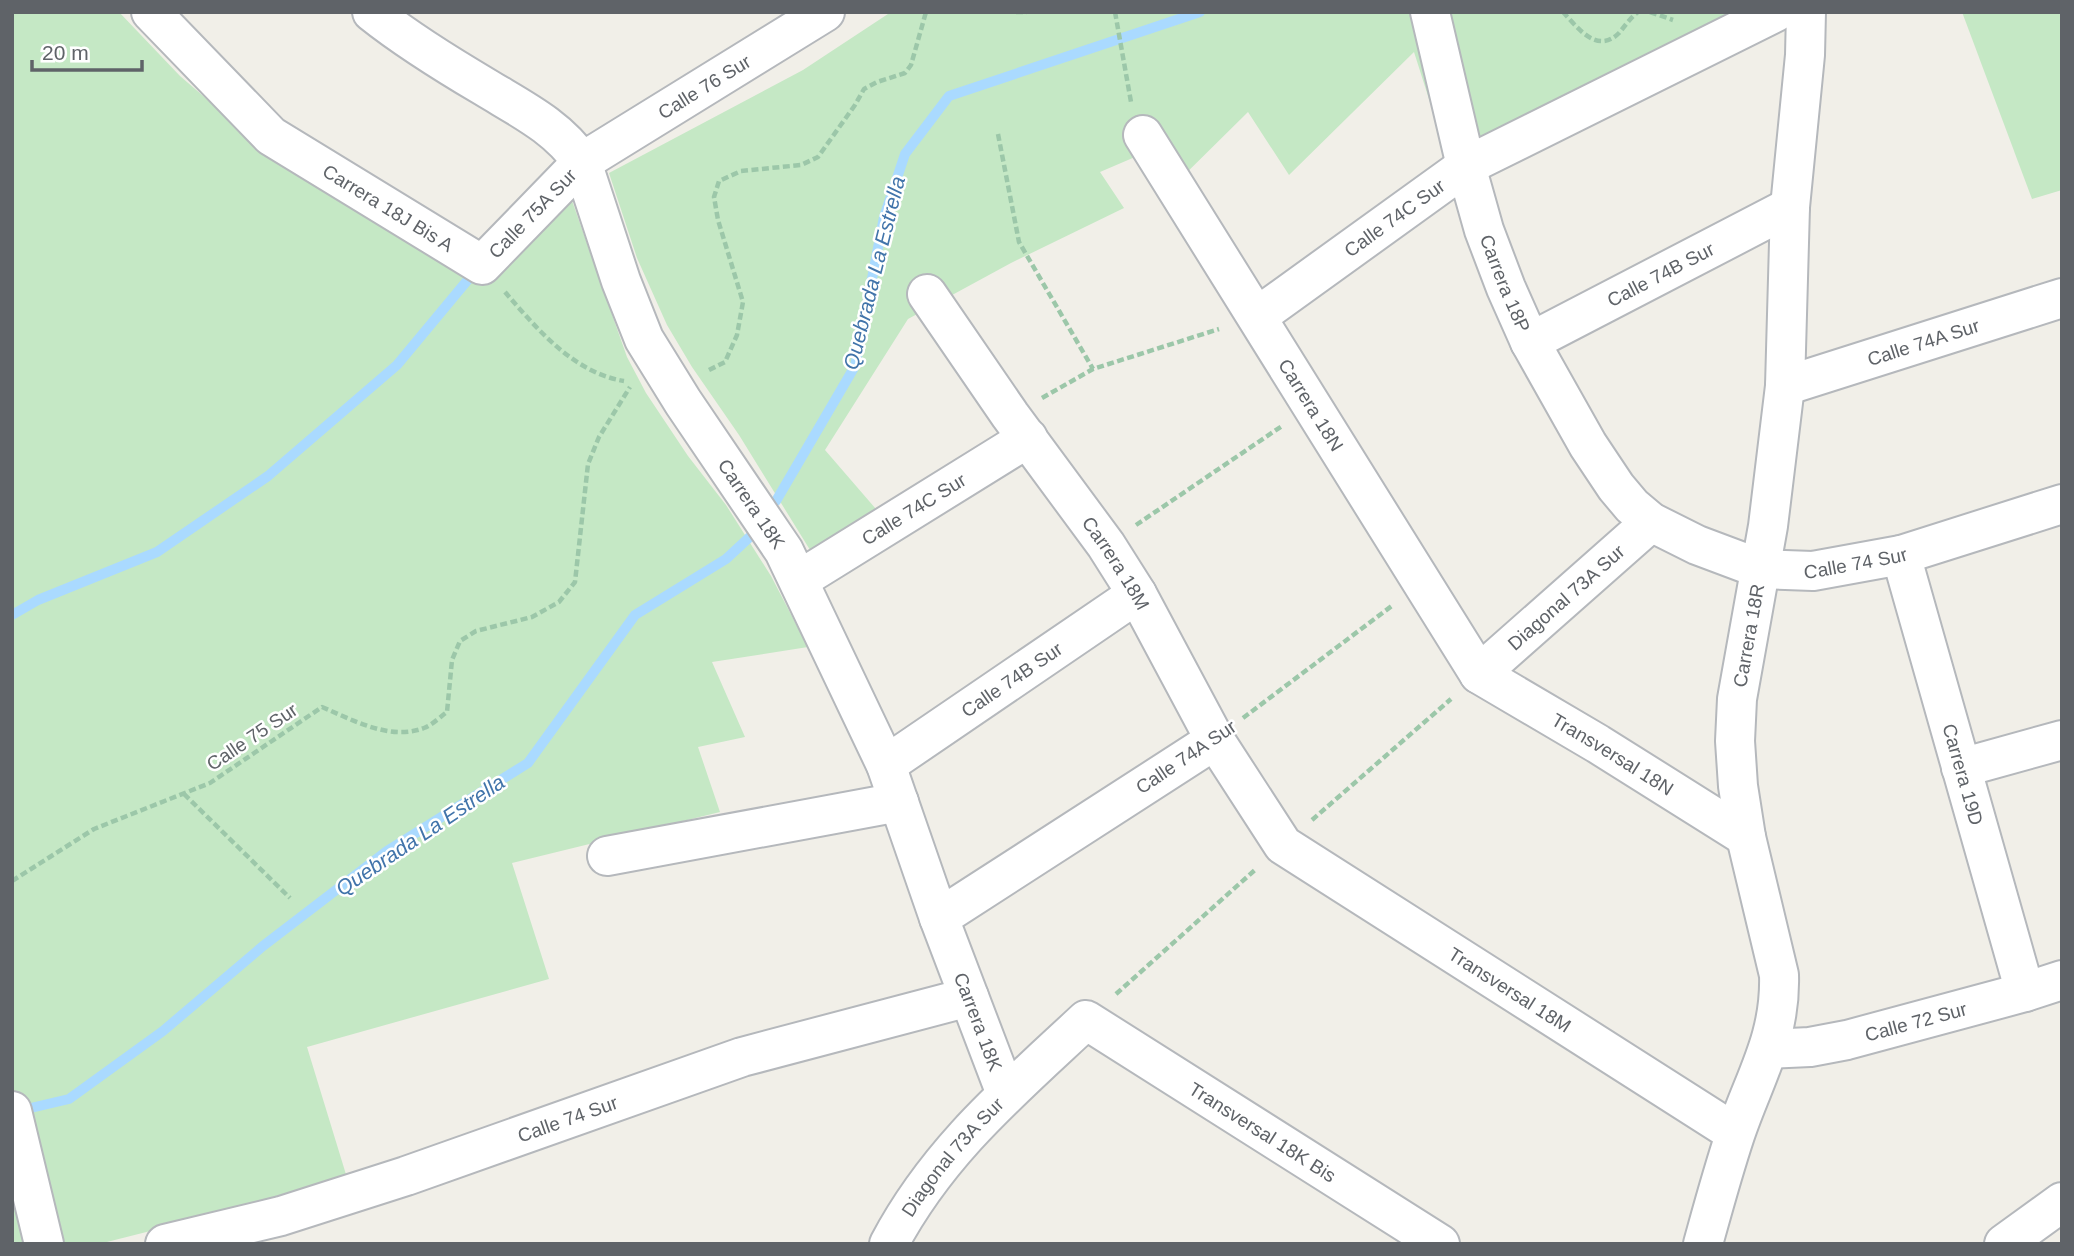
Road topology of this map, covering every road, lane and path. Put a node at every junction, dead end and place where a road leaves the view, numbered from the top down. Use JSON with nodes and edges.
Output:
{"nodes":[{"id":1,"x":151,"y":12,"type":"edge"},
{"id":2,"x":825,"y":12,"type":"edge"},
{"id":3,"x":926,"y":12,"type":"edge"},
{"id":4,"x":1016,"y":12,"type":"edge"},
{"id":5,"x":1027,"y":12,"type":"edge"},
{"id":6,"x":1115,"y":12,"type":"edge"},
{"id":7,"x":1430,"y":12,"type":"edge"},
{"id":8,"x":1563,"y":12,"type":"edge"},
{"id":9,"x":1638,"y":12,"type":"edge"},
{"id":10,"x":1650,"y":12,"type":"edge"},
{"id":11,"x":1776,"y":12,"type":"edge"},
{"id":12,"x":1807,"y":12,"type":"edge"},
{"id":13,"x":392,"y":17,"type":"edge"},
{"id":14,"x":1676,"y":21,"type":"dead end"},
{"id":15,"x":1122,"y":62,"type":"dead end"},
{"id":16,"x":998,"y":134,"type":"dead end"},
{"id":17,"x":1143,"y":135,"type":"dead end"},
{"id":18,"x":582,"y":162,"type":"junction"},
{"id":19,"x":1466,"y":166,"type":"junction"},
{"id":20,"x":1790,"y":207,"type":"junction"},
{"id":21,"x":482,"y":265,"type":"junction"},
{"id":22,"x":927,"y":294,"type":"dead end"},
{"id":23,"x":2062,"y":298,"type":"edge"},
{"id":24,"x":1258,"y":316,"type":"junction"},
{"id":25,"x":1530,"y":342,"type":"junction"},
{"id":26,"x":1093,"y":369,"type":"junction"},
{"id":27,"x":1785,"y":386,"type":"junction"},
{"id":28,"x":674,"y":388,"type":"junction"},
{"id":29,"x":1313,"y":406,"type":"junction"},
{"id":30,"x":1019,"y":427,"type":"junction"},
{"id":31,"x":2062,"y":504,"type":"edge"},
{"id":32,"x":1651,"y":522,"type":"junction"},
{"id":33,"x":1106,"y":545,"type":"junction"},
{"id":34,"x":1901,"y":555,"type":"junction"},
{"id":35,"x":1761,"y":569,"type":"junction"},
{"id":36,"x":799,"y":580,"type":"junction"},
{"id":37,"x":1422,"y":582,"type":"junction"},
{"id":38,"x":1137,"y":594,"type":"junction"},
{"id":39,"x":1479,"y":674,"type":"junction"},
{"id":40,"x":1215,"y":740,"type":"junction"},
{"id":41,"x":2062,"y":740,"type":"edge"},
{"id":42,"x":886,"y":765,"type":"junction"},
{"id":43,"x":1961,"y":768,"type":"junction"},
{"id":44,"x":184,"y":794,"type":"junction"},
{"id":45,"x":899,"y":802,"type":"junction"},
{"id":46,"x":1746,"y":837,"type":"junction"},
{"id":47,"x":1283,"y":845,"type":"joint"},
{"id":48,"x":607,"y":856,"type":"dead end"},
{"id":49,"x":12,"y":881,"type":"edge"},
{"id":50,"x":290,"y":898,"type":"dead end"},
{"id":51,"x":939,"y":918,"type":"junction"},
{"id":52,"x":2062,"y":980,"type":"edge"},
{"id":53,"x":2025,"y":992,"type":"junction"},
{"id":54,"x":969,"y":997,"type":"junction"},
{"id":55,"x":1086,"y":1020,"type":"joint"},
{"id":56,"x":1769,"y":1049,"type":"junction"},
{"id":57,"x":1006,"y":1094,"type":"junction"},
{"id":58,"x":15,"y":1123,"type":"edge"},
{"id":59,"x":1735,"y":1133,"type":"junction"},
{"id":60,"x":2062,"y":1202,"type":"edge"},
{"id":61,"x":286,"y":1230,"type":"edge"},
{"id":62,"x":44,"y":1244,"type":"edge"},
{"id":63,"x":165,"y":1244,"type":"edge"},
{"id":64,"x":889,"y":1244,"type":"edge"},
{"id":65,"x":1440,"y":1244,"type":"edge"},
{"id":66,"x":1703,"y":1244,"type":"edge"},
{"id":67,"x":2004,"y":1244,"type":"edge"}],
"edges":[{"from":1,"to":21,"type":"street","name":"Carrera 18J Bis A"},
{"from":2,"to":18,"type":"street","name":"Calle 76 Sur"},
{"from":3,"to":28,"type":"path"},
{"from":4,"to":5,"type":"path"},
{"from":6,"to":15,"type":"path"},
{"from":7,"to":19,"type":"street","name":"Carrera 18P"},
{"from":8,"to":9,"type":"path"},
{"from":10,"to":14,"type":"path"},
{"from":11,"to":19,"type":"street","name":"Calle 74C Sur"},
{"from":12,"to":20,"type":"street","name":"Carrera 18R"},
{"from":13,"to":18,"type":"street","name":"Carrera 18K"},
{"from":16,"to":26,"type":"path"},
{"from":17,"to":24,"type":"street","name":"Carrera 18N"},
{"from":18,"to":21,"type":"street","name":"Calle 75A Sur"},
{"from":18,"to":28,"type":"street","name":"Carrera 18K"},
{"from":19,"to":24,"type":"street","name":"Calle 74C Sur"},
{"from":19,"to":25,"type":"street","name":"Carrera 18P"},
{"from":20,"to":25,"type":"street","name":"Calle 74B Sur"},
{"from":20,"to":27,"type":"street","name":"Carrera 18R"},
{"from":21,"to":44,"type":"path","name":"Calle 75 Sur"},
{"from":22,"to":30,"type":"street","name":"Carrera 18M"},
{"from":23,"to":27,"type":"street","name":"Calle 74A Sur"},
{"from":24,"to":26,"type":"path"},
{"from":24,"to":29,"type":"street","name":"Carrera 18N"},
{"from":25,"to":32,"type":"street","name":"Carrera 18P"},
{"from":26,"to":30,"type":"path"},
{"from":27,"to":35,"type":"street","name":"Carrera 18R"},
{"from":28,"to":36,"type":"street","name":"Carrera 18K"},
{"from":29,"to":33,"type":"path"},
{"from":29,"to":37,"type":"street","name":"Carrera 18N"},
{"from":30,"to":33,"type":"street","name":"Carrera 18M"},
{"from":30,"to":36,"type":"street","name":"Calle 74C Sur"},
{"from":31,"to":34,"type":"street","name":"Calle 74 Sur"},
{"from":32,"to":35,"type":"street","name":"Calle 74 Sur"},
{"from":32,"to":39,"type":"street","name":"Diagonal 73A Sur"},
{"from":33,"to":38,"type":"street","name":"Carrera 18M"},
{"from":34,"to":35,"type":"street","name":"Calle 74 Sur"},
{"from":34,"to":43,"type":"street","name":"Carrera 19D"},
{"from":35,"to":46,"type":"street","name":"Carrera 18R"},
{"from":36,"to":42,"type":"street","name":"Carrera 18K"},
{"from":37,"to":39,"type":"street","name":"Carrera 18N"},
{"from":37,"to":40,"type":"path","name":"Calle 74A Sur"},
{"from":38,"to":40,"type":"street","name":"Carrera 18M"},
{"from":38,"to":42,"type":"street","name":"Calle 74B Sur"},
{"from":39,"to":46,"type":"street","name":"Transversal 18N"},
{"from":40,"to":47,"type":"street","name":"Carrera 18M"},
{"from":40,"to":51,"type":"street","name":"Calle 74A Sur"},
{"from":41,"to":43,"type":"street"},
{"from":42,"to":45,"type":"street","name":"Carrera 18K"},
{"from":43,"to":53,"type":"street","name":"Carrera 19D"},
{"from":44,"to":49,"type":"path","name":"Calle 75 Sur"},
{"from":44,"to":50,"type":"path"},
{"from":45,"to":48,"type":"street"},
{"from":45,"to":51,"type":"street","name":"Carrera 18K"},
{"from":46,"to":56,"type":"street","name":"Carrera 18R"},
{"from":47,"to":59,"type":"street","name":"Transversal 18M"},
{"from":51,"to":54,"type":"street","name":"Carrera 18K"},
{"from":52,"to":53,"type":"street","name":"Calle 72 Sur"},
{"from":53,"to":56,"type":"street","name":"Calle 72 Sur"},
{"from":54,"to":57,"type":"street","name":"Carrera 18K"},
{"from":54,"to":61,"type":"street","name":"Calle 74 Sur"},
{"from":55,"to":57,"type":"street","name":"Diagonal 73A Sur"},
{"from":55,"to":65,"type":"street","name":"Transversal 18K Bis"},
{"from":56,"to":59,"type":"street","name":"Carrera 18R"},
{"from":57,"to":64,"type":"street","name":"Diagonal 73A Sur"},
{"from":58,"to":62,"type":"street"},
{"from":59,"to":66,"type":"street","name":"Carrera 18R"},
{"from":60,"to":67,"type":"street"},
{"from":61,"to":63,"type":"street","name":"Calle 74 Sur"}]}
